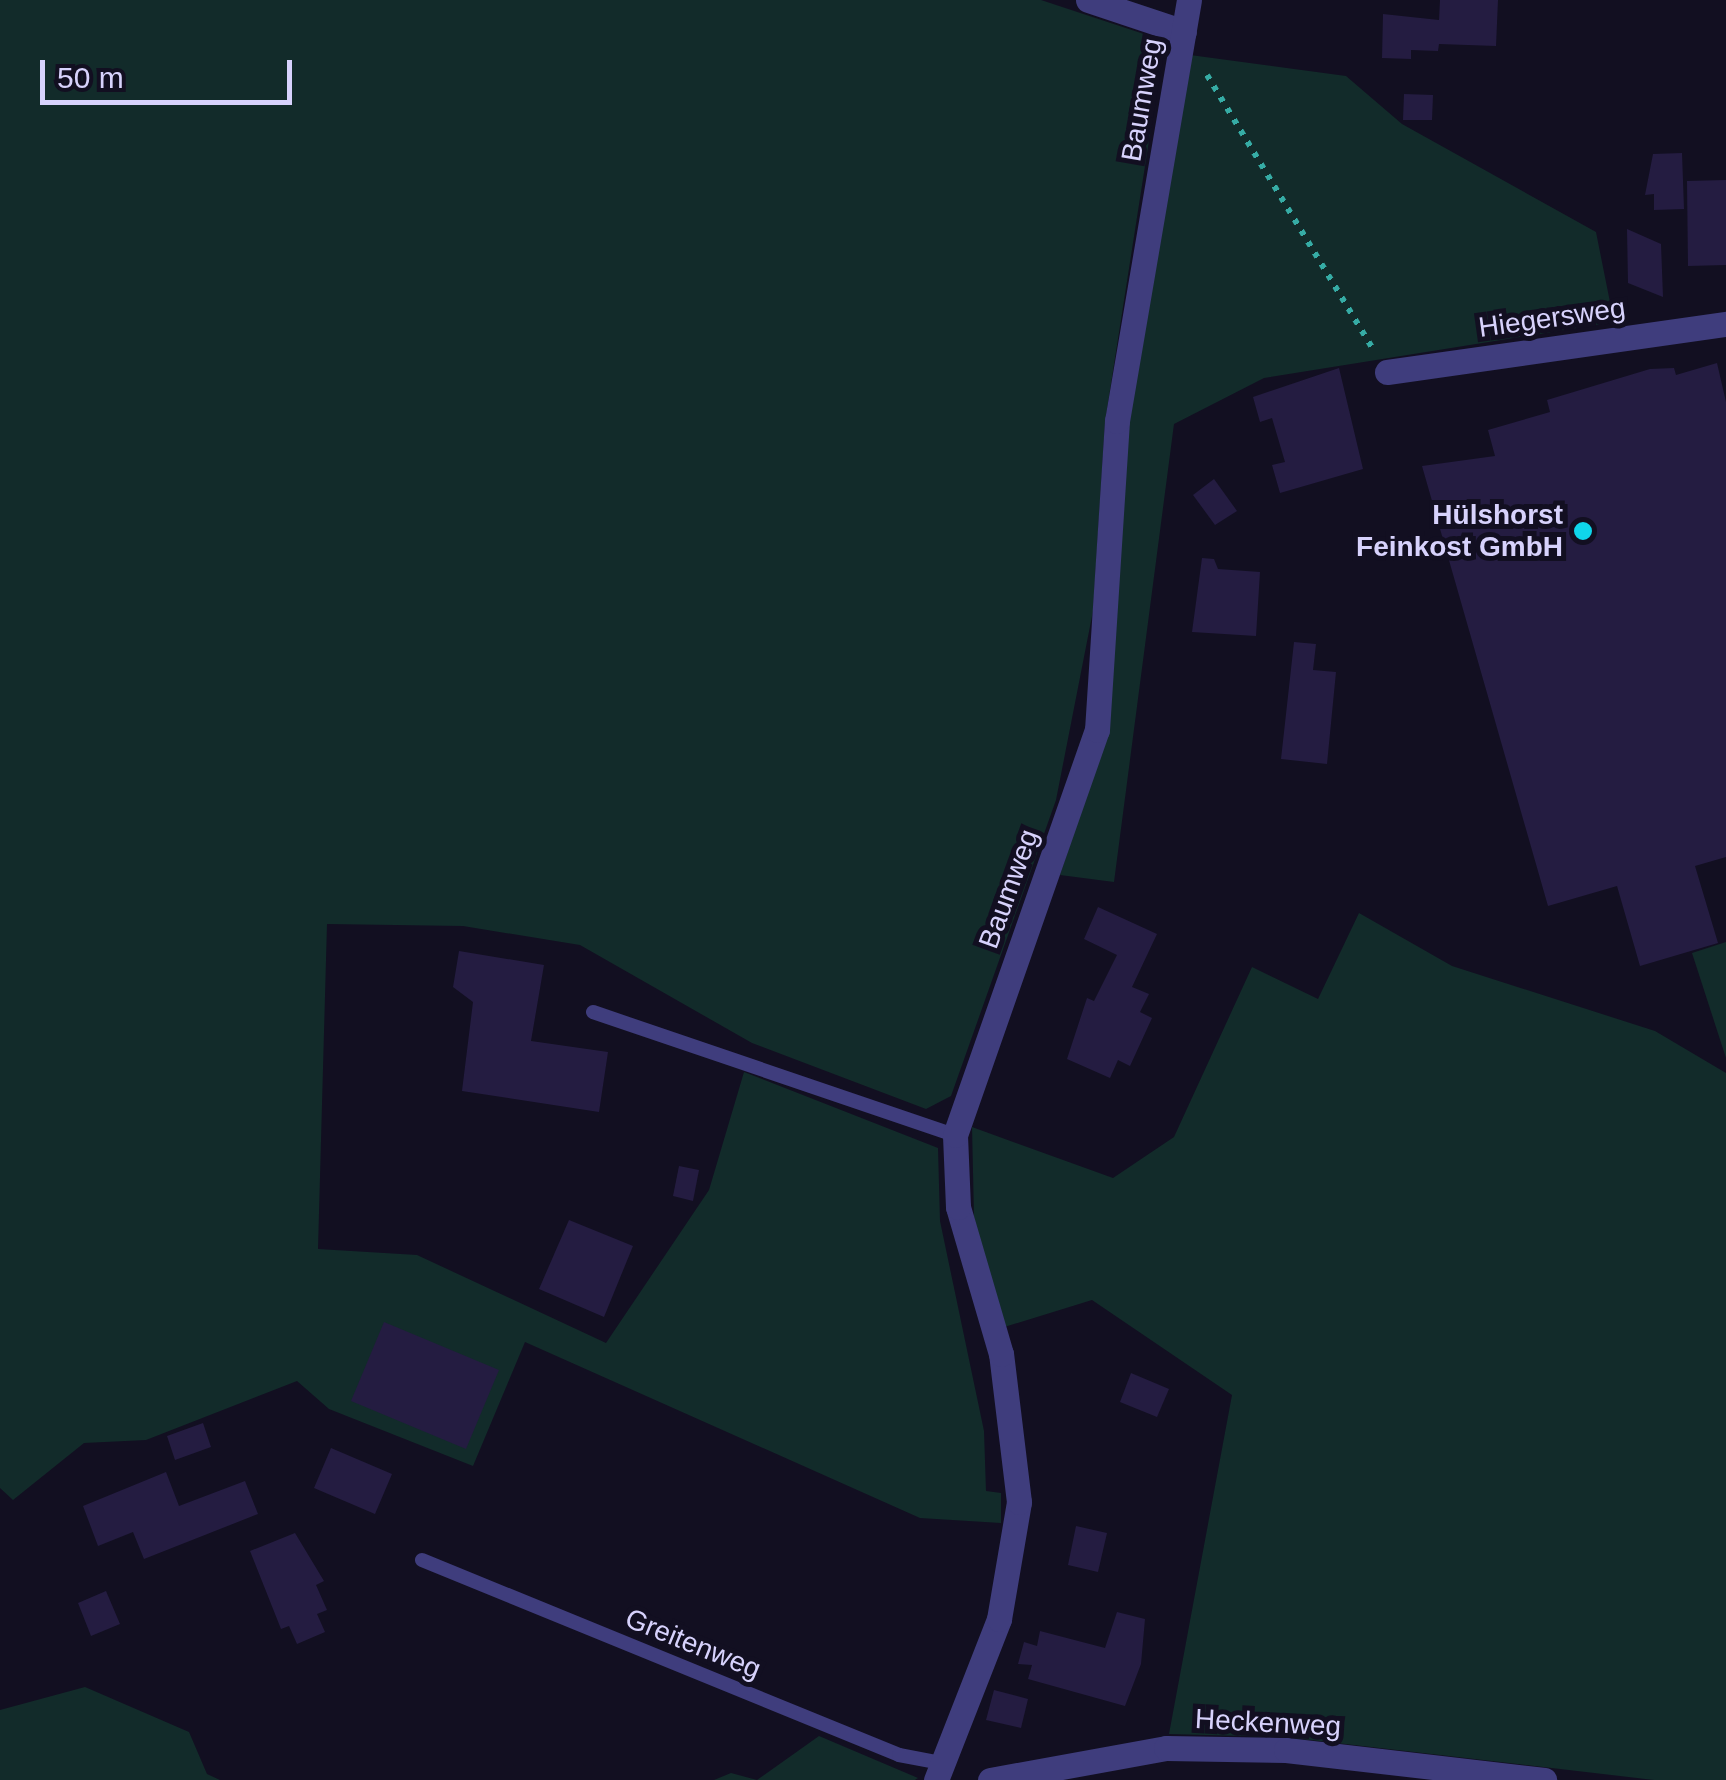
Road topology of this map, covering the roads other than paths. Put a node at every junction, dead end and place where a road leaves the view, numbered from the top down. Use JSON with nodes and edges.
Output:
{"nodes":[{"id":1,"x":1088,"y":0,"type":"edge"},
{"id":2,"x":1189,"y":0,"type":"edge"},
{"id":3,"x":1184,"y":32,"type":"junction"},
{"id":4,"x":1726,"y":324,"type":"edge"},
{"id":5,"x":1387,"y":372,"type":"road end"},
{"id":6,"x":593,"y":1012,"type":"dead end"},
{"id":7,"x":955,"y":1135,"type":"junction"},
{"id":8,"x":422,"y":1560,"type":"dead end"},
{"id":9,"x":942,"y":1772,"type":"edge"},
{"id":10,"x":990,"y":1780,"type":"edge"},
{"id":11,"x":1544,"y":1780,"type":"edge"}],
"edges":[{"from":1,"to":3,"type":"street"},
{"from":2,"to":3,"type":"street","name":"Baumweg"},
{"from":3,"to":7,"type":"street","name":"Baumweg"},
{"from":4,"to":5,"type":"street","name":"Hiegersweg"},
{"from":6,"to":7,"type":"lane"},
{"from":7,"to":9,"type":"street","name":"Baumweg"},
{"from":8,"to":9,"type":"lane","name":"Greitenweg"},
{"from":10,"to":11,"type":"street","name":"Heckenweg"}]}
